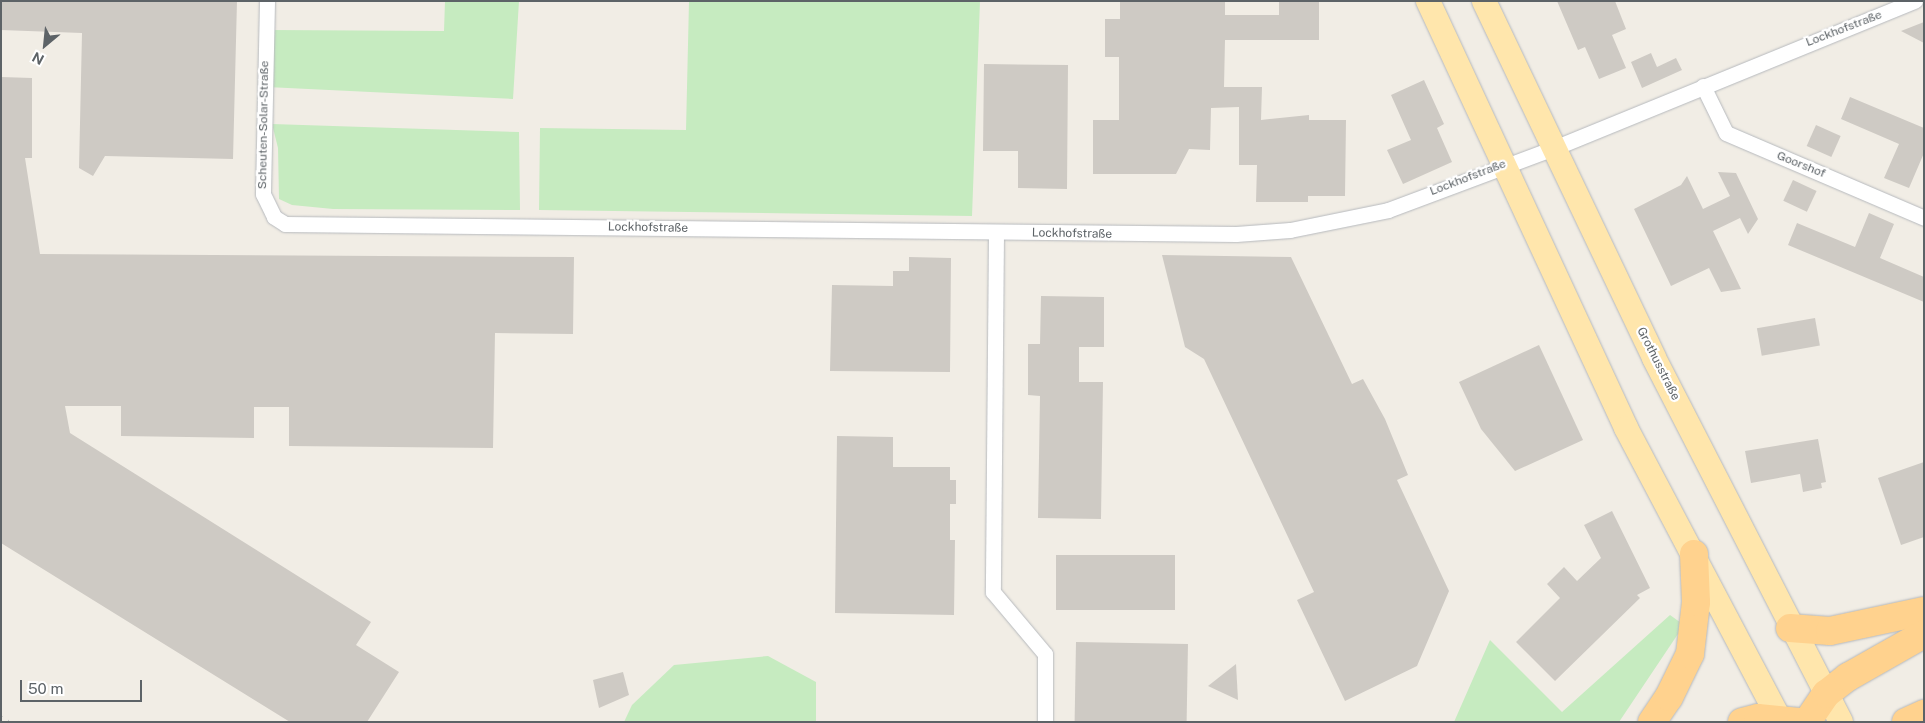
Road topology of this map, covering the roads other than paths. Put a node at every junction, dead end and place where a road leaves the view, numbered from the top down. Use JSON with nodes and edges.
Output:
{"nodes":[{"id":1,"x":267,"y":1,"type":"edge"},
{"id":2,"x":1428,"y":1,"type":"edge"},
{"id":3,"x":1484,"y":1,"type":"edge"},
{"id":4,"x":1915,"y":1,"type":"edge"},
{"id":5,"x":1703,"y":86,"type":"junction"},
{"id":6,"x":1554,"y":148,"type":"junction"},
{"id":7,"x":1503,"y":165,"type":"junction"},
{"id":8,"x":1924,"y":218,"type":"edge"},
{"id":9,"x":300,"y":226,"type":"joint"},
{"id":10,"x":996,"y":233,"type":"junction"},
{"id":11,"x":1694,"y":554,"type":"junction"},
{"id":12,"x":1924,"y":611,"type":"edge"},
{"id":13,"x":1790,"y":628,"type":"junction"},
{"id":14,"x":1924,"y":634,"type":"edge"},
{"id":15,"x":1826,"y":694,"type":"junction"},
{"id":16,"x":1924,"y":714,"type":"edge"},
{"id":17,"x":1786,"y":720,"type":"edge"},
{"id":18,"x":1045,"y":722,"type":"edge"},
{"id":19,"x":1652,"y":722,"type":"edge"},
{"id":20,"x":1742,"y":722,"type":"edge"},
{"id":21,"x":1807,"y":722,"type":"edge"},
{"id":22,"x":1841,"y":722,"type":"edge"},
{"id":23,"x":1906,"y":722,"type":"edge"}],
"edges":[{"from":1,"to":9,"type":"street","name":"Scheuten-Solar-Straße"},
{"from":2,"to":7,"type":"main road"},
{"from":3,"to":6,"type":"main road","name":"Grothusstraße"},
{"from":4,"to":5,"type":"street","name":"Lockhofstraße"},
{"from":5,"to":6,"type":"street","name":"Lockhofstraße"},
{"from":5,"to":8,"type":"street","name":"Goorshof"},
{"from":6,"to":7,"type":"street","name":"Lockhofstraße"},
{"from":6,"to":13,"type":"main road","name":"Grothusstraße"},
{"from":7,"to":10,"type":"street","name":"Lockhofstraße"},
{"from":7,"to":11,"type":"main road"},
{"from":9,"to":10,"type":"street","name":"Lockhofstraße"},
{"from":10,"to":18,"type":"street"},
{"from":11,"to":17,"type":"main road"},
{"from":11,"to":19,"type":"highway"},
{"from":12,"to":13,"type":"highway"},
{"from":13,"to":15,"type":"main road","name":"Grothusstraße"},
{"from":14,"to":15,"type":"highway"},
{"from":15,"to":21,"type":"highway"},
{"from":15,"to":22,"type":"main road","name":"Grothusstraße"},
{"from":16,"to":23,"type":"highway"},
{"from":17,"to":20,"type":"highway"}]}
